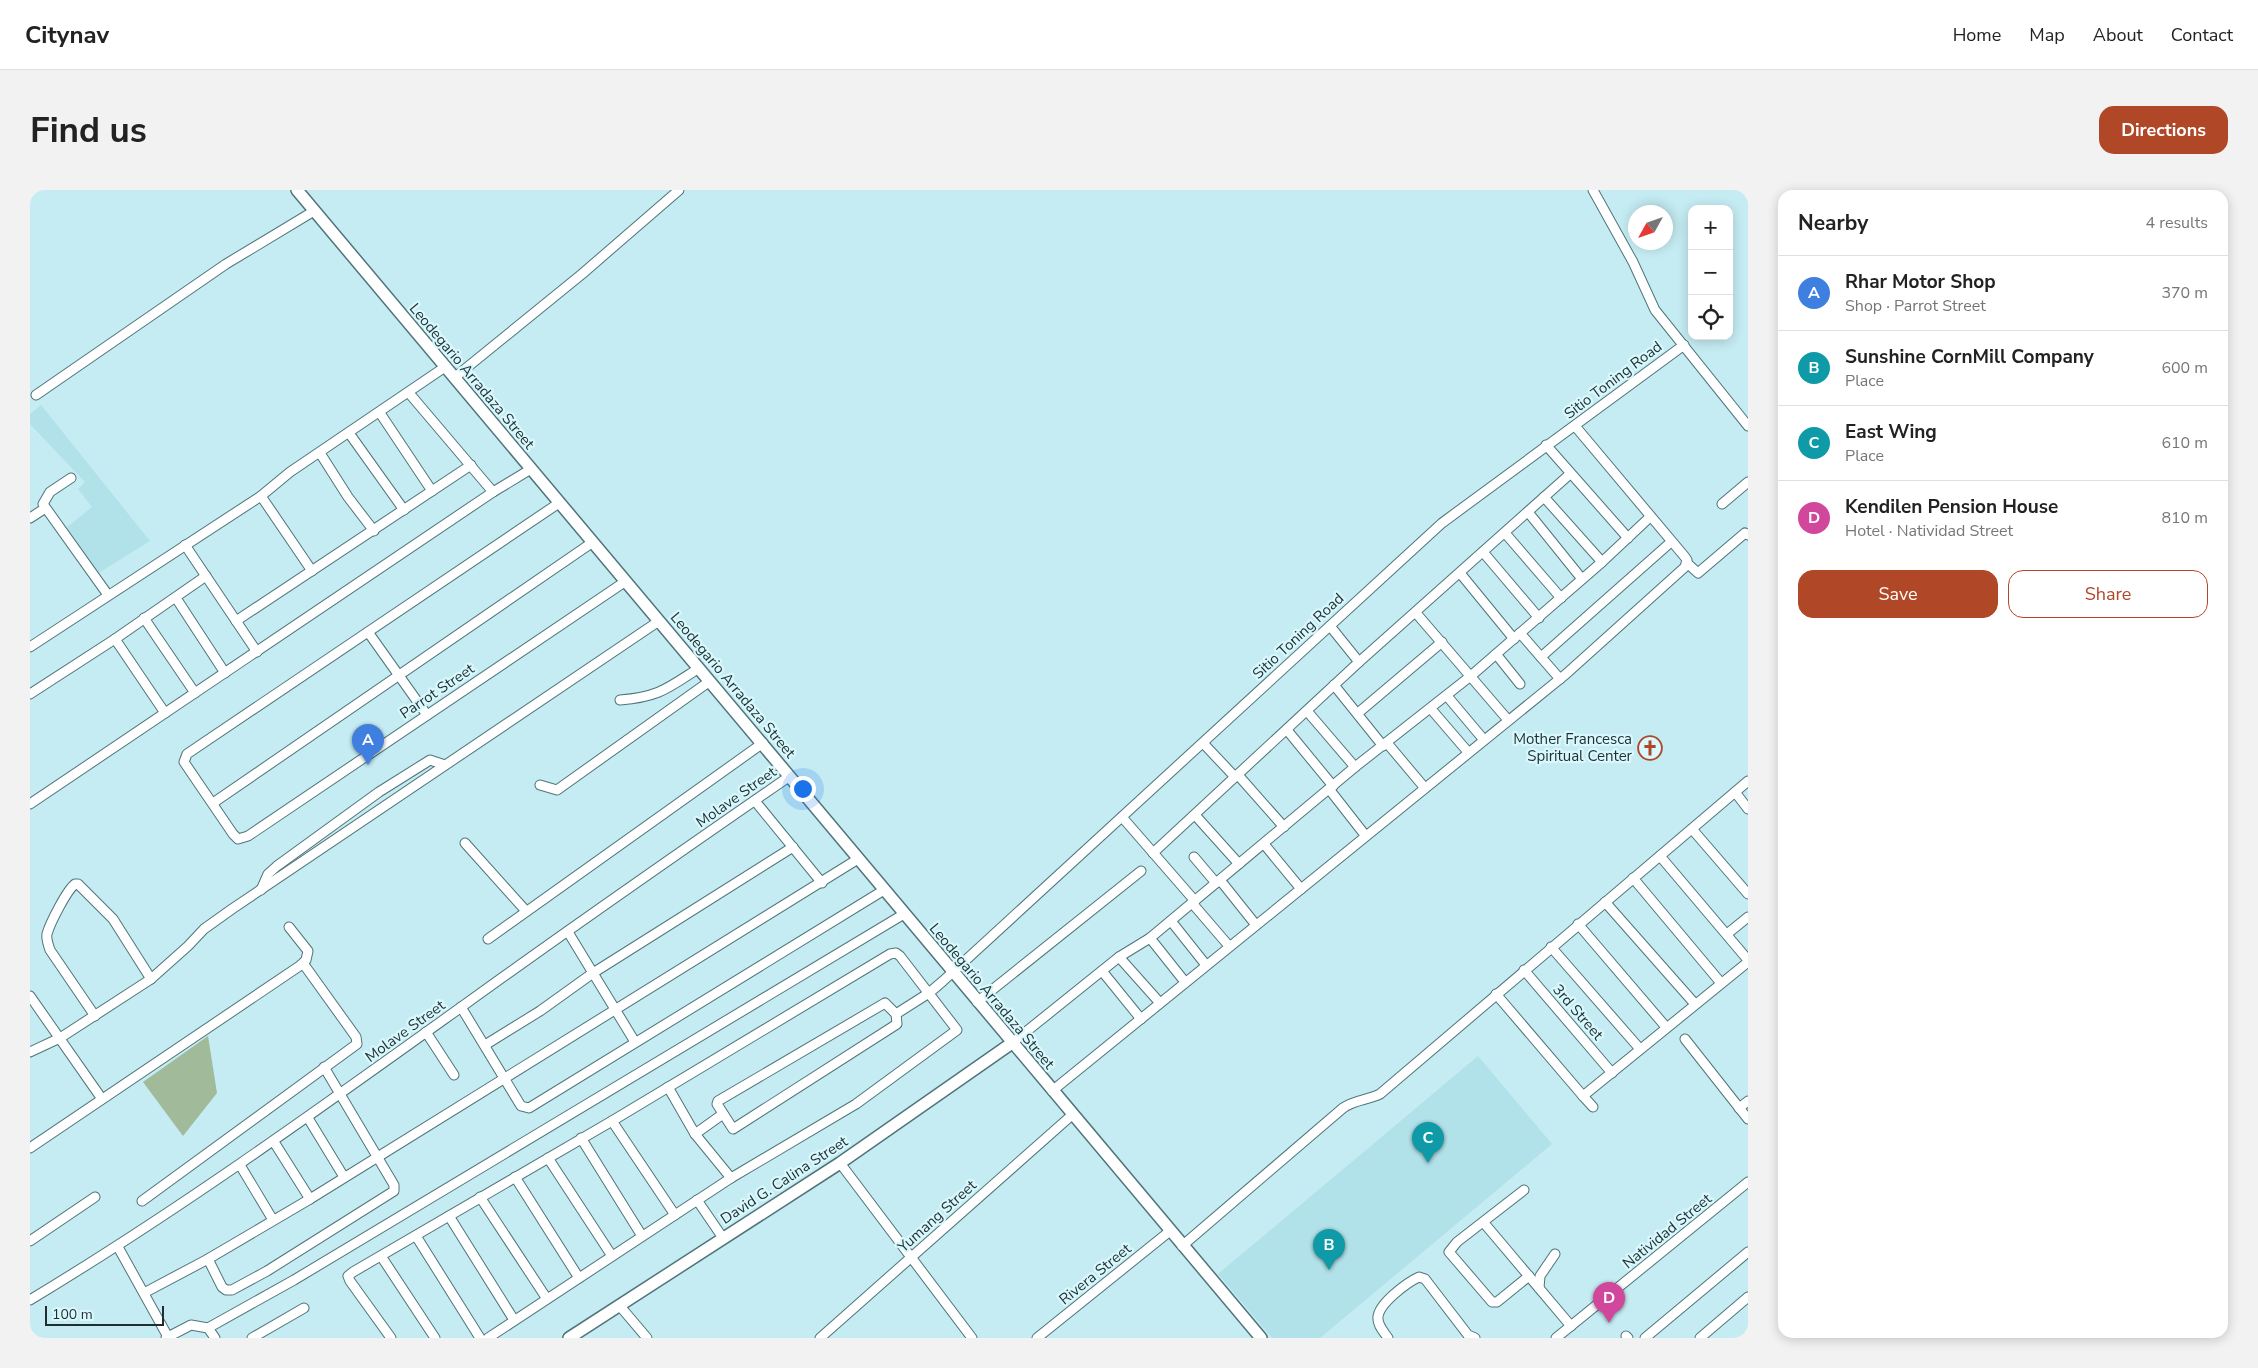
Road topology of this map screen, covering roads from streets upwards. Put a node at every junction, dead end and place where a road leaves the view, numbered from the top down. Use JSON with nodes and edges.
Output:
{"nodes":[{"id":1,"x":296,"y":190,"type":"edge"},
{"id":2,"x":679,"y":190,"type":"edge"},
{"id":3,"x":1593,"y":190,"type":"edge"},
{"id":4,"x":314,"y":211,"type":"junction"},
{"id":5,"x":1684,"y":345,"type":"junction"},
{"id":6,"x":445,"y":367,"type":"junction"},
{"id":7,"x":454,"y":378,"type":"junction"},
{"id":8,"x":409,"y":393,"type":"junction"},
{"id":9,"x":36,"y":395,"type":"dead end"},
{"id":10,"x":380,"y":413,"type":"junction"},
{"id":11,"x":1575,"y":426,"type":"junction"},
{"id":12,"x":1748,"y":426,"type":"edge"},
{"id":13,"x":349,"y":433,"type":"junction"},
{"id":14,"x":1546,"y":445,"type":"junction"},
{"id":15,"x":320,"y":453,"type":"junction"},
{"id":16,"x":471,"y":465,"type":"junction"},
{"id":17,"x":531,"y":469,"type":"junction"},
{"id":18,"x":1570,"y":474,"type":"junction"},
{"id":19,"x":71,"y":478,"type":"dead end"},
{"id":20,"x":1748,"y":482,"type":"edge"},
{"id":21,"x":432,"y":491,"type":"junction"},
{"id":22,"x":493,"y":492,"type":"junction"},
{"id":23,"x":261,"y":496,"type":"junction"},
{"id":24,"x":1544,"y":497,"type":"junction"},
{"id":25,"x":559,"y":503,"type":"junction"},
{"id":26,"x":1722,"y":504,"type":"dead end"},
{"id":27,"x":44,"y":509,"type":"junction"},
{"id":28,"x":404,"y":510,"type":"junction"},
{"id":29,"x":1528,"y":512,"type":"junction"},
{"id":30,"x":1650,"y":517,"type":"junction"},
{"id":31,"x":30,"y":518,"type":"edge"},
{"id":32,"x":374,"y":531,"type":"junction"},
{"id":33,"x":1505,"y":532,"type":"junction"},
{"id":34,"x":1748,"y":536,"type":"edge"},
{"id":35,"x":1628,"y":538,"type":"junction"},
{"id":36,"x":593,"y":542,"type":"junction"},
{"id":37,"x":1671,"y":542,"type":"junction"},
{"id":38,"x":185,"y":545,"type":"junction"},
{"id":39,"x":1483,"y":552,"type":"junction"},
{"id":40,"x":1602,"y":562,"type":"junction"},
{"id":41,"x":1687,"y":563,"type":"junction"},
{"id":42,"x":312,"y":571,"type":"junction"},
{"id":43,"x":1460,"y":574,"type":"junction"},
{"id":44,"x":206,"y":576,"type":"junction"},
{"id":45,"x":1582,"y":579,"type":"junction"},
{"id":46,"x":626,"y":581,"type":"junction"},
{"id":47,"x":108,"y":595,"type":"junction"},
{"id":48,"x":176,"y":598,"type":"junction"},
{"id":49,"x":1561,"y":598,"type":"junction"},
{"id":50,"x":1416,"y":613,"type":"junction"},
{"id":51,"x":144,"y":618,"type":"junction"},
{"id":52,"x":1539,"y":618,"type":"junction"},
{"id":53,"x":236,"y":621,"type":"junction"},
{"id":54,"x":659,"y":621,"type":"junction"},
{"id":55,"x":1330,"y":626,"type":"junction"},
{"id":56,"x":368,"y":632,"type":"junction"},
{"id":57,"x":1517,"y":636,"type":"junction"},
{"id":58,"x":115,"y":639,"type":"junction"},
{"id":59,"x":1442,"y":642,"type":"junction"},
{"id":60,"x":30,"y":647,"type":"edge"},
{"id":61,"x":257,"y":652,"type":"junction"},
{"id":62,"x":1496,"y":654,"type":"junction"},
{"id":63,"x":1541,"y":657,"type":"junction"},
{"id":64,"x":1360,"y":662,"type":"junction"},
{"id":65,"x":699,"y":668,"type":"junction"},
{"id":66,"x":225,"y":673,"type":"junction"},
{"id":67,"x":399,"y":674,"type":"junction"},
{"id":68,"x":1472,"y":675,"type":"junction"},
{"id":69,"x":1560,"y":678,"type":"junction"},
{"id":70,"x":710,"y":681,"type":"junction"},
{"id":71,"x":1520,"y":684,"type":"dead end"},
{"id":72,"x":1334,"y":685,"type":"junction"},
{"id":73,"x":195,"y":693,"type":"junction"},
{"id":74,"x":30,"y":694,"type":"edge"},
{"id":75,"x":1447,"y":696,"type":"junction"},
{"id":76,"x":620,"y":700,"type":"dead end"},
{"id":77,"x":1431,"y":709,"type":"junction"},
{"id":78,"x":1307,"y":710,"type":"junction"},
{"id":79,"x":165,"y":713,"type":"junction"},
{"id":80,"x":1358,"y":713,"type":"junction"},
{"id":81,"x":427,"y":715,"type":"junction"},
{"id":82,"x":1508,"y":720,"type":"junction"},
{"id":83,"x":1286,"y":730,"type":"junction"},
{"id":84,"x":1484,"y":740,"type":"junction"},
{"id":85,"x":1203,"y":742,"type":"junction"},
{"id":86,"x":763,"y":743,"type":"junction"},
{"id":87,"x":1385,"y":744,"type":"junction"},
{"id":88,"x":1468,"y":752,"type":"junction"},
{"id":89,"x":445,"y":765,"type":"junction"},
{"id":90,"x":1355,"y":767,"type":"junction"},
{"id":91,"x":413,"y":770,"type":"junction"},
{"id":92,"x":790,"y":776,"type":"junction"},
{"id":93,"x":1237,"y":776,"type":"junction"},
{"id":94,"x":1748,"y":781,"type":"edge"},
{"id":95,"x":540,"y":786,"type":"dead end"},
{"id":96,"x":414,"y":787,"type":"junction"},
{"id":97,"x":1331,"y":787,"type":"junction"},
{"id":98,"x":1424,"y":788,"type":"junction"},
{"id":99,"x":379,"y":792,"type":"junction"},
{"id":100,"x":1735,"y":792,"type":"junction"},
{"id":101,"x":755,"y":800,"type":"junction"},
{"id":102,"x":212,"y":803,"type":"junction"},
{"id":103,"x":30,"y":804,"type":"edge"},
{"id":104,"x":1748,"y":809,"type":"edge"},
{"id":105,"x":1194,"y":815,"type":"junction"},
{"id":106,"x":1122,"y":817,"type":"junction"},
{"id":107,"x":370,"y":818,"type":"junction"},
{"id":108,"x":1284,"y":827,"type":"junction"},
{"id":109,"x":1692,"y":829,"type":"junction"},
{"id":110,"x":1365,"y":835,"type":"junction"},
{"id":111,"x":465,"y":843,"type":"dead end"},
{"id":112,"x":1264,"y":844,"type":"junction"},
{"id":113,"x":792,"y":847,"type":"junction"},
{"id":114,"x":1153,"y":853,"type":"junction"},
{"id":115,"x":1660,"y":856,"type":"junction"},
{"id":116,"x":1194,"y":857,"type":"dead end"},
{"id":117,"x":858,"y":859,"type":"junction"},
{"id":118,"x":1239,"y":864,"type":"junction"},
{"id":119,"x":1141,"y":871,"type":"dead end"},
{"id":120,"x":267,"y":877,"type":"junction"},
{"id":121,"x":1632,"y":878,"type":"junction"},
{"id":122,"x":278,"y":879,"type":"junction"},
{"id":123,"x":1218,"y":882,"type":"junction"},
{"id":124,"x":822,"y":883,"type":"junction"},
{"id":125,"x":1301,"y":889,"type":"junction"},
{"id":126,"x":261,"y":890,"type":"junction"},
{"id":127,"x":884,"y":890,"type":"junction"},
{"id":128,"x":1748,"y":894,"type":"edge"},
{"id":129,"x":1194,"y":902,"type":"junction"},
{"id":130,"x":1605,"y":902,"type":"junction"},
{"id":131,"x":526,"y":911,"type":"junction"},
{"id":132,"x":904,"y":914,"type":"junction"},
{"id":133,"x":1748,"y":917,"type":"edge"},
{"id":134,"x":1171,"y":921,"type":"junction"},
{"id":135,"x":1578,"y":924,"type":"junction"},
{"id":136,"x":1256,"y":925,"type":"junction"},
{"id":137,"x":289,"y":927,"type":"dead end"},
{"id":138,"x":568,"y":932,"type":"junction"},
{"id":139,"x":1726,"y":934,"type":"junction"},
{"id":140,"x":1150,"y":938,"type":"junction"},
{"id":141,"x":488,"y":939,"type":"dead end"},
{"id":142,"x":1229,"y":946,"type":"junction"},
{"id":143,"x":1551,"y":947,"type":"junction"},
{"id":144,"x":1119,"y":957,"type":"junction"},
{"id":145,"x":1748,"y":961,"type":"edge"},
{"id":146,"x":300,"y":965,"type":"junction"},
{"id":147,"x":1206,"y":965,"type":"junction"},
{"id":148,"x":1524,"y":970,"type":"junction"},
{"id":149,"x":1102,"y":971,"type":"junction"},
{"id":150,"x":952,"y":972,"type":"junction"},
{"id":151,"x":593,"y":973,"type":"junction"},
{"id":152,"x":151,"y":979,"type":"junction"},
{"id":153,"x":1185,"y":982,"type":"junction"},
{"id":154,"x":1721,"y":983,"type":"junction"},
{"id":155,"x":930,"y":993,"type":"junction"},
{"id":156,"x":1496,"y":994,"type":"junction"},
{"id":157,"x":30,"y":996,"type":"edge"},
{"id":158,"x":977,"y":1002,"type":"junction"},
{"id":159,"x":1160,"y":1003,"type":"junction"},
{"id":160,"x":1695,"y":1004,"type":"junction"},
{"id":161,"x":461,"y":1007,"type":"junction"},
{"id":162,"x":616,"y":1010,"type":"junction"},
{"id":163,"x":896,"y":1014,"type":"junction"},
{"id":164,"x":95,"y":1016,"type":"junction"},
{"id":165,"x":1141,"y":1019,"type":"junction"},
{"id":166,"x":1666,"y":1027,"type":"junction"},
{"id":167,"x":426,"y":1032,"type":"junction"},
{"id":168,"x":60,"y":1038,"type":"junction"},
{"id":169,"x":1685,"y":1039,"type":"dead end"},
{"id":170,"x":635,"y":1042,"type":"junction"},
{"id":171,"x":1012,"y":1043,"type":"junction"},
{"id":172,"x":485,"y":1045,"type":"junction"},
{"id":173,"x":1640,"y":1049,"type":"junction"},
{"id":174,"x":30,"y":1052,"type":"edge"},
{"id":175,"x":324,"y":1067,"type":"junction"},
{"id":176,"x":1612,"y":1073,"type":"junction"},
{"id":177,"x":454,"y":1075,"type":"dead end"},
{"id":178,"x":505,"y":1078,"type":"junction"},
{"id":179,"x":668,"y":1087,"type":"junction"},
{"id":180,"x":1052,"y":1091,"type":"junction"},
{"id":181,"x":342,"y":1094,"type":"junction"},
{"id":182,"x":1583,"y":1096,"type":"junction"},
{"id":183,"x":102,"y":1099,"type":"junction"},
{"id":184,"x":1748,"y":1101,"type":"edge"},
{"id":185,"x":1592,"y":1107,"type":"dead end"},
{"id":186,"x":1739,"y":1108,"type":"junction"},
{"id":187,"x":723,"y":1114,"type":"junction"},
{"id":188,"x":1072,"y":1115,"type":"junction"},
{"id":189,"x":308,"y":1118,"type":"junction"},
{"id":190,"x":1748,"y":1119,"type":"edge"},
{"id":191,"x":612,"y":1121,"type":"junction"},
{"id":192,"x":695,"y":1134,"type":"junction"},
{"id":193,"x":581,"y":1138,"type":"junction"},
{"id":194,"x":274,"y":1142,"type":"junction"},
{"id":195,"x":30,"y":1148,"type":"edge"},
{"id":196,"x":378,"y":1157,"type":"junction"},
{"id":197,"x":548,"y":1158,"type":"junction"},
{"id":198,"x":840,"y":1163,"type":"junction"},
{"id":199,"x":240,"y":1165,"type":"junction"},
{"id":200,"x":344,"y":1177,"type":"junction"},
{"id":201,"x":515,"y":1178,"type":"junction"},
{"id":202,"x":731,"y":1178,"type":"junction"},
{"id":203,"x":1748,"y":1182,"type":"edge"},
{"id":204,"x":1524,"y":1190,"type":"dead end"},
{"id":205,"x":95,"y":1197,"type":"dead end"},
{"id":206,"x":480,"y":1197,"type":"junction"},
{"id":207,"x":310,"y":1199,"type":"junction"},
{"id":208,"x":700,"y":1199,"type":"junction"},
{"id":209,"x":142,"y":1201,"type":"dead end"},
{"id":210,"x":675,"y":1215,"type":"junction"},
{"id":211,"x":449,"y":1216,"type":"junction"},
{"id":212,"x":273,"y":1220,"type":"junction"},
{"id":213,"x":1484,"y":1223,"type":"junction"},
{"id":214,"x":1170,"y":1231,"type":"junction"},
{"id":215,"x":416,"y":1236,"type":"junction"},
{"id":216,"x":642,"y":1236,"type":"junction"},
{"id":217,"x":725,"y":1236,"type":"junction"},
{"id":218,"x":30,"y":1241,"type":"edge"},
{"id":219,"x":1182,"y":1246,"type":"junction"},
{"id":220,"x":118,"y":1247,"type":"junction"},
{"id":221,"x":1748,"y":1252,"type":"edge"},
{"id":222,"x":1555,"y":1254,"type":"dead end"},
{"id":223,"x":381,"y":1256,"type":"junction"},
{"id":224,"x":612,"y":1256,"type":"junction"},
{"id":225,"x":911,"y":1257,"type":"junction"},
{"id":226,"x":208,"y":1259,"type":"junction"},
{"id":227,"x":1529,"y":1276,"type":"junction"},
{"id":228,"x":579,"y":1278,"type":"junction"},
{"id":229,"x":1539,"y":1288,"type":"junction"},
{"id":230,"x":144,"y":1293,"type":"junction"},
{"id":231,"x":1748,"y":1297,"type":"edge"},
{"id":232,"x":547,"y":1299,"type":"junction"},
{"id":233,"x":30,"y":1300,"type":"edge"},
{"id":234,"x":619,"y":1305,"type":"junction"},
{"id":235,"x":304,"y":1308,"type":"dead end"},
{"id":236,"x":514,"y":1320,"type":"junction"},
{"id":237,"x":1571,"y":1326,"type":"junction"},
{"id":238,"x":208,"y":1328,"type":"junction"},
{"id":239,"x":167,"y":1337,"type":"edge"},
{"id":240,"x":1468,"y":1337,"type":"edge"},
{"id":241,"x":215,"y":1338,"type":"edge"},
{"id":242,"x":252,"y":1338,"type":"edge"},
{"id":243,"x":391,"y":1338,"type":"edge"},
{"id":244,"x":435,"y":1338,"type":"edge"},
{"id":245,"x":480,"y":1338,"type":"edge"},
{"id":246,"x":488,"y":1338,"type":"edge"},
{"id":247,"x":568,"y":1338,"type":"edge"},
{"id":248,"x":647,"y":1338,"type":"edge"},
{"id":249,"x":820,"y":1338,"type":"edge"},
{"id":250,"x":972,"y":1338,"type":"edge"},
{"id":251,"x":1037,"y":1338,"type":"edge"},
{"id":252,"x":1261,"y":1338,"type":"edge"},
{"id":253,"x":1388,"y":1338,"type":"edge"},
{"id":254,"x":1556,"y":1338,"type":"edge"},
{"id":255,"x":1645,"y":1338,"type":"edge"},
{"id":256,"x":1700,"y":1338,"type":"edge"}],
"edges":[{"from":1,"to":4,"type":"street","name":"Leodegario Arradaza Street"},
{"from":2,"to":7,"type":"street"},
{"from":3,"to":5,"type":"street"},
{"from":4,"to":6,"type":"street","name":"Leodegario Arradaza Street"},
{"from":4,"to":9,"type":"street"},
{"from":5,"to":11,"type":"street","name":"Sitio Toning Road"},
{"from":5,"to":12,"type":"street"},
{"from":6,"to":7,"type":"street","name":"Leodegario Arradaza Street"},
{"from":6,"to":8,"type":"street"},
{"from":7,"to":17,"type":"street","name":"Leodegario Arradaza Street"},
{"from":8,"to":10,"type":"street"},
{"from":8,"to":16,"type":"street"},
{"from":10,"to":13,"type":"street"},
{"from":10,"to":21,"type":"street"},
{"from":11,"to":14,"type":"street","name":"Sitio Toning Road"},
{"from":11,"to":30,"type":"street"},
{"from":13,"to":15,"type":"street"},
{"from":13,"to":28,"type":"street"},
{"from":14,"to":18,"type":"street"},
{"from":14,"to":55,"type":"street","name":"Sitio Toning Road"},
{"from":15,"to":23,"type":"street"},
{"from":15,"to":32,"type":"street"},
{"from":16,"to":21,"type":"street"},
{"from":16,"to":22,"type":"street"},
{"from":17,"to":22,"type":"street"},
{"from":17,"to":25,"type":"street","name":"Leodegario Arradaza Street"},
{"from":18,"to":24,"type":"street"},
{"from":18,"to":35,"type":"street"},
{"from":19,"to":27,"type":"street"},
{"from":20,"to":26,"type":"street"},
{"from":21,"to":28,"type":"street"},
{"from":22,"to":61,"type":"street"},
{"from":23,"to":38,"type":"street"},
{"from":23,"to":42,"type":"street"},
{"from":24,"to":29,"type":"street"},
{"from":24,"to":40,"type":"street"},
{"from":25,"to":36,"type":"street","name":"Leodegario Arradaza Street"},
{"from":25,"to":56,"type":"street"},
{"from":27,"to":31,"type":"street"},
{"from":27,"to":47,"type":"street"},
{"from":28,"to":32,"type":"street"},
{"from":29,"to":33,"type":"street"},
{"from":29,"to":45,"type":"street"},
{"from":30,"to":35,"type":"street"},
{"from":30,"to":37,"type":"street"},
{"from":32,"to":42,"type":"street"},
{"from":33,"to":39,"type":"street"},
{"from":33,"to":49,"type":"street"},
{"from":34,"to":41,"type":"street"},
{"from":35,"to":40,"type":"street"},
{"from":36,"to":46,"type":"street","name":"Leodegario Arradaza Street"},
{"from":36,"to":67,"type":"street"},
{"from":37,"to":41,"type":"street"},
{"from":37,"to":63,"type":"street"},
{"from":38,"to":44,"type":"street"},
{"from":38,"to":47,"type":"street"},
{"from":39,"to":43,"type":"street"},
{"from":39,"to":52,"type":"street"},
{"from":40,"to":45,"type":"street"},
{"from":41,"to":69,"type":"street"},
{"from":42,"to":53,"type":"street"},
{"from":43,"to":50,"type":"street"},
{"from":43,"to":57,"type":"street"},
{"from":44,"to":48,"type":"street"},
{"from":44,"to":53,"type":"street"},
{"from":45,"to":49,"type":"street"},
{"from":46,"to":54,"type":"street","name":"Leodegario Arradaza Street"},
{"from":46,"to":81,"type":"street","name":"Parrot Street"},
{"from":47,"to":60,"type":"street"},
{"from":48,"to":51,"type":"street"},
{"from":48,"to":66,"type":"street"},
{"from":49,"to":52,"type":"street"},
{"from":50,"to":59,"type":"street"},
{"from":50,"to":64,"type":"street"},
{"from":51,"to":58,"type":"street"},
{"from":51,"to":73,"type":"street"},
{"from":52,"to":57,"type":"street"},
{"from":53,"to":61,"type":"street"},
{"from":54,"to":65,"type":"street","name":"Leodegario Arradaza Street"},
{"from":54,"to":89,"type":"street"},
{"from":55,"to":64,"type":"street"},
{"from":55,"to":85,"type":"street","name":"Sitio Toning Road"},
{"from":56,"to":67,"type":"street"},
{"from":56,"to":102,"type":"street"},
{"from":57,"to":62,"type":"street"},
{"from":57,"to":63,"type":"street"},
{"from":58,"to":74,"type":"street"},
{"from":58,"to":79,"type":"street"},
{"from":59,"to":68,"type":"street"},
{"from":59,"to":80,"type":"street"},
{"from":61,"to":66,"type":"street"},
{"from":62,"to":68,"type":"street"},
{"from":62,"to":71,"type":"street"},
{"from":63,"to":69,"type":"street"},
{"from":64,"to":72,"type":"street"},
{"from":65,"to":70,"type":"street","name":"Leodegario Arradaza Street"},
{"from":65,"to":76,"type":"street"},
{"from":66,"to":73,"type":"street"},
{"from":67,"to":81,"type":"street"},
{"from":67,"to":102,"type":"street"},
{"from":68,"to":75,"type":"street"},
{"from":68,"to":82,"type":"street"},
{"from":69,"to":82,"type":"street"},
{"from":70,"to":86,"type":"street","name":"Leodegario Arradaza Street"},
{"from":70,"to":95,"type":"street"},
{"from":72,"to":78,"type":"street"},
{"from":72,"to":80,"type":"street"},
{"from":73,"to":79,"type":"street"},
{"from":75,"to":77,"type":"street"},
{"from":75,"to":84,"type":"street"},
{"from":77,"to":87,"type":"street"},
{"from":77,"to":88,"type":"street"},
{"from":78,"to":83,"type":"street"},
{"from":78,"to":90,"type":"street"},
{"from":79,"to":103,"type":"street"},
{"from":80,"to":87,"type":"street"},
{"from":81,"to":102,"type":"street","name":"Parrot Street"},
{"from":82,"to":84,"type":"street"},
{"from":83,"to":93,"type":"street"},
{"from":83,"to":97,"type":"street"},
{"from":84,"to":88,"type":"street"},
{"from":85,"to":93,"type":"street"},
{"from":85,"to":106,"type":"street","name":"Sitio Toning Road"},
{"from":86,"to":92,"type":"street","name":"Leodegario Arradaza Street"},
{"from":86,"to":131,"type":"street"},
{"from":87,"to":90,"type":"street"},
{"from":87,"to":98,"type":"street"},
{"from":88,"to":98,"type":"street"},
{"from":89,"to":91,"type":"street"},
{"from":89,"to":96,"type":"street"},
{"from":90,"to":97,"type":"street"},
{"from":91,"to":96,"type":"street"},
{"from":91,"to":99,"type":"street"},
{"from":92,"to":101,"type":"street","name":"Molave Street"},
{"from":92,"to":117,"type":"street","name":"Leodegario Arradaza Street"},
{"from":93,"to":105,"type":"street"},
{"from":93,"to":108,"type":"street"},
{"from":94,"to":100,"type":"street"},
{"from":96,"to":107,"type":"street"},
{"from":97,"to":108,"type":"street"},
{"from":97,"to":110,"type":"street"},
{"from":98,"to":110,"type":"street"},
{"from":99,"to":107,"type":"street"},
{"from":99,"to":120,"type":"street"},
{"from":100,"to":104,"type":"street"},
{"from":100,"to":109,"type":"street"},
{"from":101,"to":113,"type":"street"},
{"from":101,"to":138,"type":"street","name":"Molave Street"},
{"from":105,"to":114,"type":"street"},
{"from":105,"to":118,"type":"street"},
{"from":106,"to":114,"type":"street"},
{"from":106,"to":150,"type":"street","name":"Sitio Toning Road"},
{"from":107,"to":122,"type":"street"},
{"from":108,"to":112,"type":"street"},
{"from":109,"to":115,"type":"street"},
{"from":109,"to":128,"type":"street"},
{"from":110,"to":125,"type":"street"},
{"from":111,"to":131,"type":"street"},
{"from":112,"to":118,"type":"street"},
{"from":112,"to":125,"type":"street"},
{"from":113,"to":124,"type":"street"},
{"from":113,"to":151,"type":"street"},
{"from":114,"to":129,"type":"street"},
{"from":115,"to":121,"type":"street"},
{"from":115,"to":139,"type":"street"},
{"from":116,"to":123,"type":"street"},
{"from":117,"to":124,"type":"street"},
{"from":117,"to":127,"type":"street","name":"Leodegario Arradaza Street"},
{"from":118,"to":123,"type":"street"},
{"from":119,"to":158,"type":"street"},
{"from":120,"to":122,"type":"street"},
{"from":120,"to":126,"type":"street"},
{"from":121,"to":130,"type":"street"},
{"from":121,"to":154,"type":"street"},
{"from":122,"to":126,"type":"street"},
{"from":123,"to":129,"type":"street"},
{"from":123,"to":136,"type":"street"},
{"from":124,"to":162,"type":"street"},
{"from":125,"to":136,"type":"street"},
{"from":126,"to":152,"type":"street"},
{"from":127,"to":132,"type":"street","name":"Leodegario Arradaza Street"},
{"from":127,"to":170,"type":"street"},
{"from":129,"to":134,"type":"street"},
{"from":129,"to":142,"type":"street"},
{"from":130,"to":135,"type":"street"},
{"from":130,"to":160,"type":"street"},
{"from":131,"to":141,"type":"street"},
{"from":132,"to":150,"type":"street","name":"Leodegario Arradaza Street"},
{"from":132,"to":238,"type":"street"},
{"from":133,"to":139,"type":"street"},
{"from":134,"to":140,"type":"street"},
{"from":134,"to":147,"type":"street"},
{"from":135,"to":143,"type":"street"},
{"from":135,"to":166,"type":"street"},
{"from":136,"to":142,"type":"street"},
{"from":137,"to":146,"type":"street"},
{"from":138,"to":151,"type":"street"},
{"from":138,"to":161,"type":"street","name":"Molave Street"},
{"from":139,"to":145,"type":"street"},
{"from":140,"to":144,"type":"street"},
{"from":140,"to":153,"type":"street"},
{"from":142,"to":147,"type":"street"},
{"from":143,"to":148,"type":"street"},
{"from":143,"to":173,"type":"street"},
{"from":144,"to":149,"type":"street"},
{"from":144,"to":159,"type":"street"},
{"from":145,"to":154,"type":"street"},
{"from":146,"to":175,"type":"street"},
{"from":146,"to":183,"type":"street"},
{"from":147,"to":153,"type":"street"},
{"from":148,"to":156,"type":"street"},
{"from":148,"to":176,"type":"street","name":"3rd Street"},
{"from":149,"to":165,"type":"street"},
{"from":149,"to":171,"type":"street"},
{"from":150,"to":155,"type":"street","name":"Sitio Toning Road"},
{"from":150,"to":158,"type":"street","name":"Leodegario Arradaza Street"},
{"from":151,"to":162,"type":"street"},
{"from":151,"to":172,"type":"street"},
{"from":152,"to":164,"type":"street"},
{"from":152,"to":164,"type":"street"},
{"from":153,"to":159,"type":"street"},
{"from":154,"to":160,"type":"street"},
{"from":155,"to":163,"type":"street","name":"Sitio Toning Road"},
{"from":155,"to":179,"type":"street"},
{"from":155,"to":202,"type":"street"},
{"from":156,"to":182,"type":"street"},
{"from":156,"to":219,"type":"street"},
{"from":157,"to":168,"type":"street"},
{"from":158,"to":171,"type":"street","name":"Leodegario Arradaza Street"},
{"from":159,"to":165,"type":"street"},
{"from":160,"to":166,"type":"street"},
{"from":161,"to":167,"type":"street","name":"Molave Street"},
{"from":161,"to":172,"type":"street"},
{"from":162,"to":170,"type":"street"},
{"from":162,"to":178,"type":"street"},
{"from":163,"to":187,"type":"street"},
{"from":163,"to":187,"type":"street"},
{"from":164,"to":168,"type":"street"},
{"from":165,"to":180,"type":"street"},
{"from":166,"to":173,"type":"street"},
{"from":167,"to":177,"type":"street"},
{"from":167,"to":181,"type":"street","name":"Molave Street"},
{"from":168,"to":174,"type":"street"},
{"from":168,"to":183,"type":"street"},
{"from":169,"to":186,"type":"street"},
{"from":170,"to":178,"type":"street"},
{"from":171,"to":180,"type":"street","name":"Leodegario Arradaza Street"},
{"from":171,"to":198,"type":"street","name":"David G. Calina Street"},
{"from":172,"to":178,"type":"street"},
{"from":173,"to":176,"type":"street"},
{"from":175,"to":181,"type":"street"},
{"from":175,"to":209,"type":"street"},
{"from":176,"to":182,"type":"street"},
{"from":178,"to":196,"type":"street"},
{"from":179,"to":191,"type":"street"},
{"from":179,"to":192,"type":"street"},
{"from":180,"to":188,"type":"street","name":"Leodegario Arradaza Street"},
{"from":181,"to":189,"type":"street","name":"Molave Street"},
{"from":181,"to":196,"type":"street"},
{"from":182,"to":185,"type":"street"},
{"from":183,"to":195,"type":"street"},
{"from":184,"to":186,"type":"street"},
{"from":186,"to":190,"type":"street"},
{"from":187,"to":192,"type":"street"},
{"from":188,"to":214,"type":"street","name":"Leodegario Arradaza Street"},
{"from":188,"to":225,"type":"street","name":"Yumang Street"},
{"from":189,"to":194,"type":"street","name":"Molave Street"},
{"from":189,"to":200,"type":"street"},
{"from":191,"to":193,"type":"street"},
{"from":191,"to":210,"type":"street"},
{"from":192,"to":202,"type":"street"},
{"from":193,"to":197,"type":"street"},
{"from":193,"to":216,"type":"street"},
{"from":194,"to":199,"type":"street","name":"Molave Street"},
{"from":194,"to":207,"type":"street"},
{"from":196,"to":200,"type":"street"},
{"from":196,"to":226,"type":"street"},
{"from":197,"to":201,"type":"street"},
{"from":197,"to":224,"type":"street"},
{"from":198,"to":217,"type":"street","name":"David G. Calina Street"},
{"from":198,"to":225,"type":"street"},
{"from":199,"to":212,"type":"street"},
{"from":199,"to":220,"type":"street","name":"Molave Street"},
{"from":200,"to":207,"type":"street"},
{"from":201,"to":206,"type":"street"},
{"from":201,"to":228,"type":"street"},
{"from":202,"to":208,"type":"street"},
{"from":203,"to":237,"type":"street","name":"Natividad Street"},
{"from":204,"to":213,"type":"street"},
{"from":205,"to":218,"type":"street"},
{"from":206,"to":211,"type":"street"},
{"from":206,"to":232,"type":"street"},
{"from":207,"to":212,"type":"street"},
{"from":208,"to":210,"type":"street"},
{"from":208,"to":217,"type":"street"},
{"from":210,"to":216,"type":"street"},
{"from":211,"to":215,"type":"street"},
{"from":211,"to":236,"type":"street"},
{"from":212,"to":226,"type":"street"},
{"from":213,"to":227,"type":"street"},
{"from":213,"to":227,"type":"street"},
{"from":214,"to":219,"type":"street","name":"Leodegario Arradaza Street"},
{"from":214,"to":251,"type":"street","name":"Rivera Street"},
{"from":215,"to":223,"type":"street"},
{"from":215,"to":245,"type":"street"},
{"from":216,"to":224,"type":"street"},
{"from":217,"to":234,"type":"street","name":"David G. Calina Street"},
{"from":219,"to":252,"type":"street","name":"Leodegario Arradaza Street"},
{"from":220,"to":230,"type":"street"},
{"from":220,"to":233,"type":"street","name":"Molave Street"},
{"from":221,"to":255,"type":"street"},
{"from":222,"to":229,"type":"street"},
{"from":223,"to":243,"type":"street"},
{"from":223,"to":244,"type":"street"},
{"from":224,"to":228,"type":"street"},
{"from":225,"to":249,"type":"street","name":"Yumang Street"},
{"from":225,"to":250,"type":"street"},
{"from":226,"to":230,"type":"street"},
{"from":227,"to":229,"type":"street"},
{"from":228,"to":232,"type":"street"},
{"from":229,"to":237,"type":"street"},
{"from":230,"to":239,"type":"street"},
{"from":231,"to":256,"type":"street"},
{"from":232,"to":236,"type":"street"},
{"from":234,"to":247,"type":"street","name":"David G. Calina Street"},
{"from":234,"to":248,"type":"street"},
{"from":235,"to":242,"type":"street"},
{"from":236,"to":246,"type":"street"},
{"from":237,"to":254,"type":"street","name":"Natividad Street"},
{"from":238,"to":239,"type":"street"},
{"from":238,"to":241,"type":"street"},
{"from":240,"to":253,"type":"street"}]}
